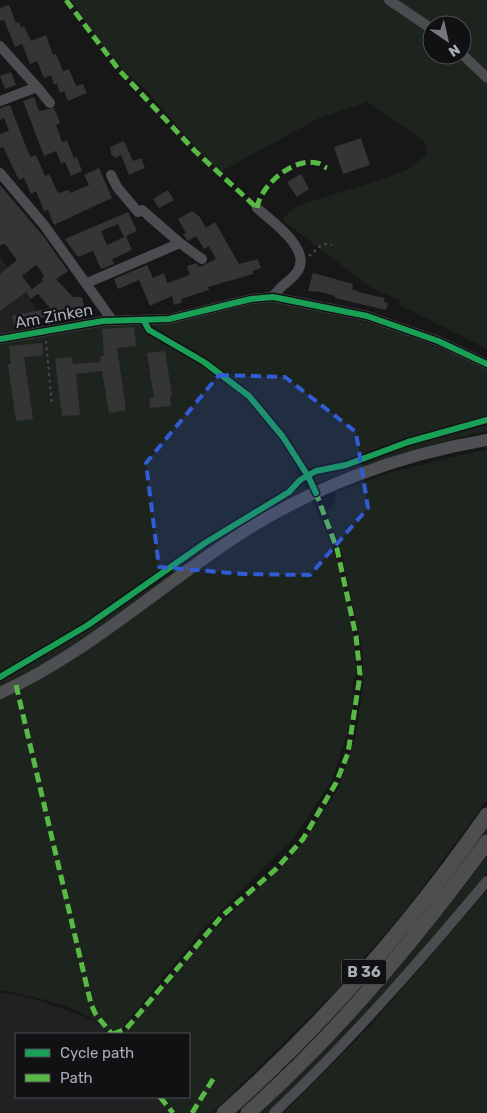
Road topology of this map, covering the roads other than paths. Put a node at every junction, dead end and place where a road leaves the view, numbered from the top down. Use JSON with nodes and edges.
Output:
{"nodes":[{"id":1,"x":389,"y":0,"type":"edge"},
{"id":2,"x":422,"y":22,"type":"edge"},
{"id":3,"x":0,"y":46,"type":"edge"},
{"id":4,"x":472,"y":64,"type":"edge"},
{"id":5,"x":487,"y":78,"type":"edge"},
{"id":6,"x":36,"y":87,"type":"junction"},
{"id":7,"x":0,"y":101,"type":"edge"},
{"id":8,"x":50,"y":103,"type":"dead end"},
{"id":9,"x":0,"y":173,"type":"edge"},
{"id":10,"x":111,"y":175,"type":"dead end"},
{"id":11,"x":257,"y":208,"type":"dead end"},
{"id":12,"x":180,"y":243,"type":"junction"},
{"id":13,"x":202,"y":259,"type":"dead end"},
{"id":14,"x":87,"y":283,"type":"junction"},
{"id":15,"x":273,"y":297,"type":"junction"},
{"id":16,"x":112,"y":320,"type":"junction"},
{"id":17,"x":0,"y":339,"type":"edge"},
{"id":18,"x":487,"y":364,"type":"edge"},
{"id":19,"x":487,"y":440,"type":"edge"},
{"id":20,"x":0,"y":693,"type":"edge"},
{"id":21,"x":487,"y":815,"type":"edge"},
{"id":22,"x":487,"y":842,"type":"edge"},
{"id":23,"x":487,"y":881,"type":"edge"},
{"id":24,"x":224,"y":1113,"type":"edge"},
{"id":25,"x":248,"y":1113,"type":"edge"},
{"id":26,"x":274,"y":1113,"type":"edge"}],
"edges":[{"from":1,"to":2,"type":"street"},
{"from":3,"to":6,"type":"street"},
{"from":4,"to":5,"type":"street"},
{"from":6,"to":7,"type":"street"},
{"from":6,"to":8,"type":"street"},
{"from":9,"to":14,"type":"street"},
{"from":10,"to":12,"type":"street"},
{"from":11,"to":15,"type":"street"},
{"from":12,"to":13,"type":"street"},
{"from":12,"to":14,"type":"street"},
{"from":14,"to":16,"type":"street"},
{"from":15,"to":16,"type":"street","name":"Am Zinken"},
{"from":15,"to":18,"type":"street","name":"Am Zinken"},
{"from":16,"to":17,"type":"street","name":"Am Zinken"},
{"from":19,"to":20,"type":"main road"},
{"from":21,"to":24,"type":"highway","number":"B 36"},
{"from":22,"to":25,"type":"highway","number":"B 36"},
{"from":23,"to":26,"type":"street"}]}
